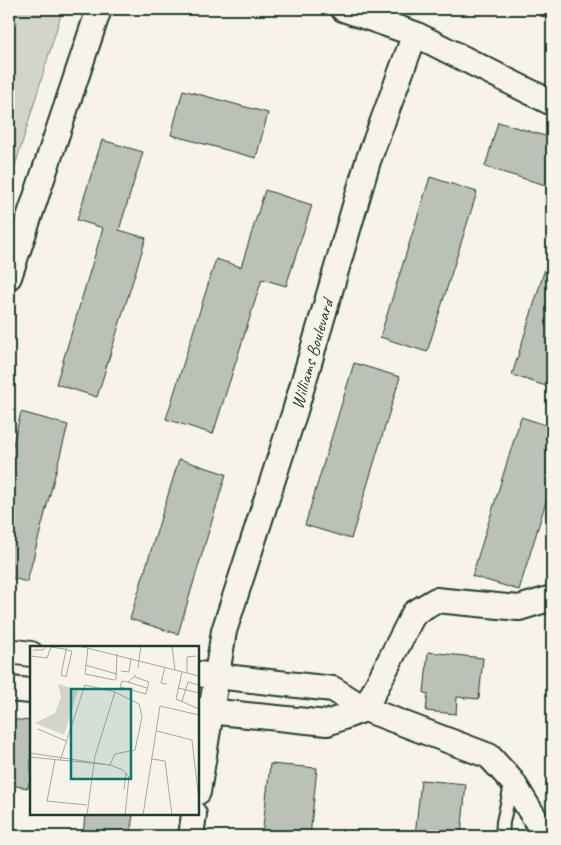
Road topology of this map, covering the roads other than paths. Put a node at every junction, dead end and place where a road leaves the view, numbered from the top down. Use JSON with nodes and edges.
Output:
{"nodes":[{"id":1,"x":98,"y":9,"type":"edge"},
{"id":2,"x":343,"y":9,"type":"edge"},
{"id":3,"x":543,"y":9,"type":"edge"},
{"id":4,"x":552,"y":11,"type":"edge"},
{"id":5,"x":415,"y":34,"type":"junction"},
{"id":6,"x":552,"y":103,"type":"edge"},
{"id":7,"x":9,"y":277,"type":"edge"},
{"id":8,"x":552,"y":598,"type":"edge"},
{"id":9,"x":9,"y":651,"type":"edge"},
{"id":10,"x":30,"y":654,"type":"edge"},
{"id":11,"x":206,"y":675,"type":"edge"},
{"id":12,"x":9,"y":689,"type":"edge"},
{"id":13,"x":30,"y":692,"type":"edge"},
{"id":14,"x":365,"y":709,"type":"junction"},
{"id":15,"x":204,"y":711,"type":"edge"},
{"id":16,"x":199,"y":778,"type":"edge"},
{"id":17,"x":512,"y":781,"type":"junction"},
{"id":18,"x":194,"y":815,"type":"edge"},
{"id":19,"x":191,"y":836,"type":"edge"},
{"id":20,"x":502,"y":836,"type":"edge"},
{"id":21,"x":542,"y":836,"type":"edge"}],
"edges":[{"from":1,"to":7,"type":"street"},
{"from":2,"to":5,"type":"street"},
{"from":3,"to":4,"type":"lane"},
{"from":5,"to":6,"type":"street"},
{"from":5,"to":11,"type":"street","name":"Williams Boulevard"},
{"from":8,"to":14,"type":"street"},
{"from":9,"to":10,"type":"street"},
{"from":11,"to":14,"type":"street"},
{"from":11,"to":15,"type":"street","name":"Williams Boulevard"},
{"from":12,"to":13,"type":"street"},
{"from":14,"to":15,"type":"street"},
{"from":14,"to":17,"type":"street"},
{"from":15,"to":16,"type":"street","name":"Williams Boulevard"},
{"from":17,"to":20,"type":"lane"},
{"from":17,"to":21,"type":"street"},
{"from":18,"to":19,"type":"street"}]}
